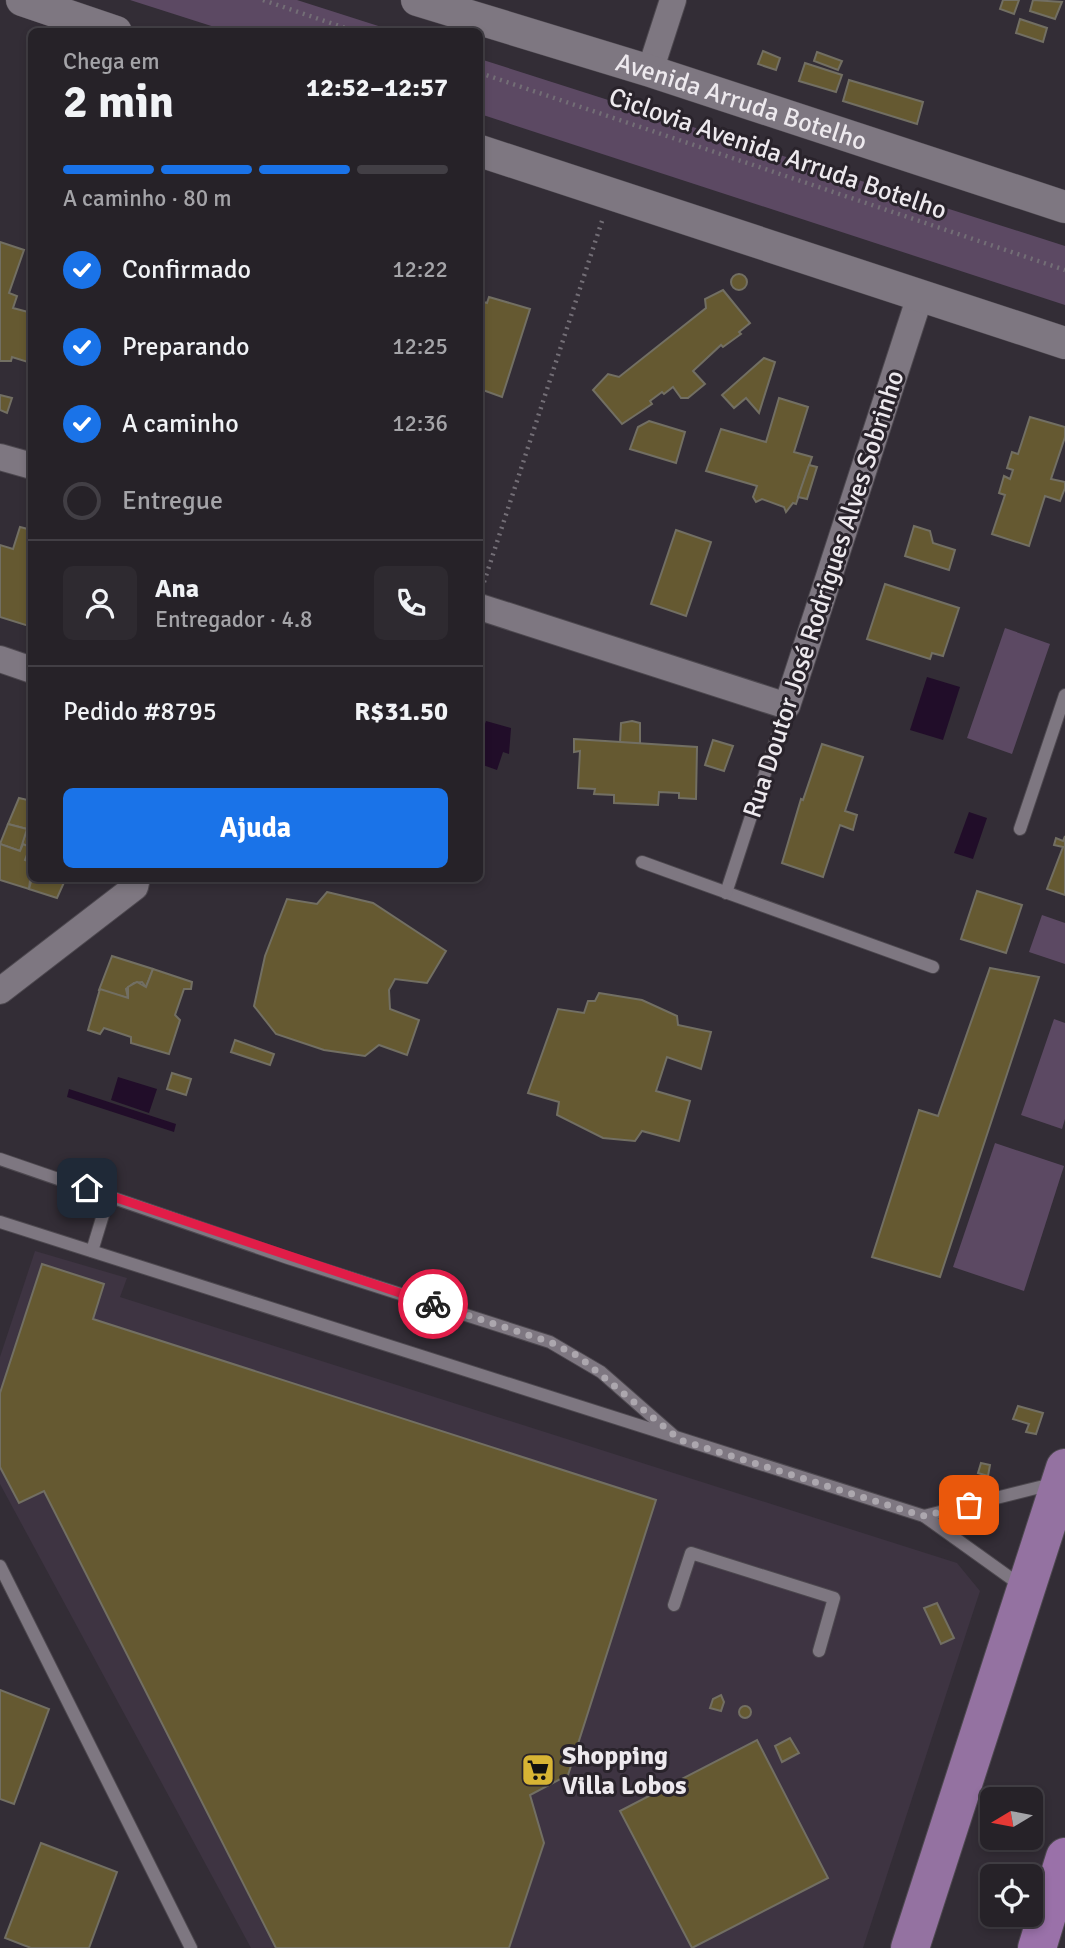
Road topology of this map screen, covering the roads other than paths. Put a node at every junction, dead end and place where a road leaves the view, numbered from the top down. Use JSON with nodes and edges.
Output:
{"nodes":[{"id":1,"x":22,"y":0,"type":"edge"},
{"id":2,"x":417,"y":0,"type":"edge"},
{"id":3,"x":673,"y":0,"type":"edge"},
{"id":4,"x":104,"y":28,"type":"edge"},
{"id":5,"x":650,"y":71,"type":"junction"},
{"id":6,"x":483,"y":152,"type":"edge"},
{"id":7,"x":1065,"y":207,"type":"edge"},
{"id":8,"x":920,"y":296,"type":"junction"},
{"id":9,"x":1065,"y":343,"type":"edge"},
{"id":10,"x":0,"y":457,"type":"edge"},
{"id":11,"x":28,"y":465,"type":"edge"},
{"id":12,"x":483,"y":596,"type":"edge"},
{"id":13,"x":0,"y":659,"type":"edge"},
{"id":14,"x":28,"y":669,"type":"edge"},
{"id":15,"x":1065,"y":695,"type":"edge"},
{"id":16,"x":787,"y":706,"type":"junction"},
{"id":17,"x":1020,"y":829,"type":"dead end"},
{"id":18,"x":642,"y":862,"type":"dead end"},
{"id":19,"x":136,"y":882,"type":"edge"},
{"id":20,"x":726,"y":893,"type":"junction"},
{"id":21,"x":933,"y":967,"type":"dead end"},
{"id":22,"x":0,"y":991,"type":"edge"},
{"id":23,"x":0,"y":1159,"type":"edge"},
{"id":24,"x":109,"y":1195,"type":"junction"},
{"id":25,"x":0,"y":1222,"type":"edge"},
{"id":26,"x":92,"y":1251,"type":"junction"},
{"id":27,"x":680,"y":1440,"type":"junction"},
{"id":28,"x":1063,"y":1475,"type":"edge"},
{"id":29,"x":923,"y":1516,"type":"junction"},
{"id":30,"x":0,"y":1566,"type":"edge"},
{"id":31,"x":1027,"y":1590,"type":"junction"},
{"id":32,"x":674,"y":1605,"type":"dead end"},
{"id":33,"x":820,"y":1651,"type":"dead end"},
{"id":34,"x":1065,"y":1857,"type":"edge"},
{"id":35,"x":191,"y":1948,"type":"edge"},
{"id":36,"x":911,"y":1948,"type":"edge"},
{"id":37,"x":1037,"y":1948,"type":"edge"}],
"edges":[{"from":1,"to":4,"type":"street"},
{"from":2,"to":5,"type":"street","name":"Avenida Arruda Botelho"},
{"from":3,"to":5,"type":"street"},
{"from":5,"to":7,"type":"street","name":"Avenida Arruda Botelho"},
{"from":6,"to":8,"type":"street"},
{"from":8,"to":9,"type":"street"},
{"from":8,"to":16,"type":"street","name":"Rua Doutor José Rodrigues Alves Sobrinho"},
{"from":10,"to":11,"type":"street"},
{"from":12,"to":16,"type":"street"},
{"from":13,"to":14,"type":"street"},
{"from":15,"to":17,"type":"lane"},
{"from":16,"to":20,"type":"lane","name":"Rua Doutor José Rodrigues Alves Sobrinho"},
{"from":18,"to":20,"type":"lane"},
{"from":19,"to":22,"type":"street"},
{"from":20,"to":21,"type":"lane"},
{"from":23,"to":24,"type":"lane"},
{"from":24,"to":26,"type":"lane"},
{"from":24,"to":27,"type":"lane"},
{"from":25,"to":26,"type":"lane"},
{"from":26,"to":27,"type":"lane"},
{"from":27,"to":29,"type":"lane"},
{"from":28,"to":29,"type":"lane"},
{"from":28,"to":31,"type":"highway"},
{"from":29,"to":31,"type":"lane"},
{"from":30,"to":35,"type":"lane"},
{"from":31,"to":36,"type":"highway"},
{"from":32,"to":33,"type":"lane"},
{"from":34,"to":37,"type":"highway"}]}
